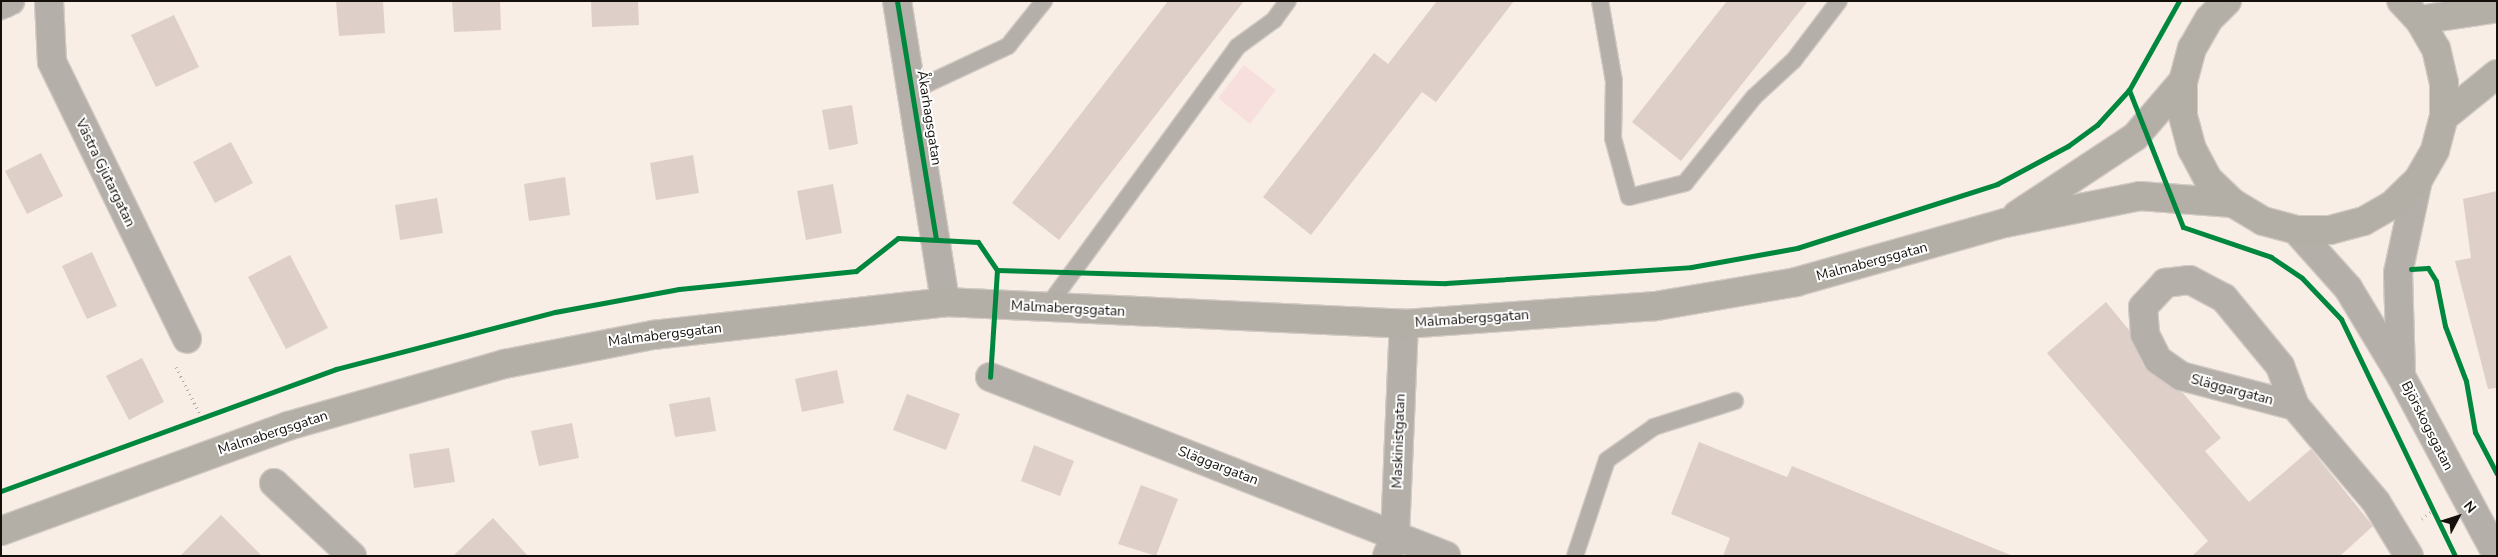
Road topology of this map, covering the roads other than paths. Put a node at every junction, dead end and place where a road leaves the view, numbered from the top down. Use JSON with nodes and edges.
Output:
{"nodes":[{"id":1,"x":10,"y":1,"type":"edge"},
{"id":2,"x":49,"y":1,"type":"edge"},
{"id":3,"x":897,"y":1,"type":"edge"},
{"id":4,"x":1044,"y":1,"type":"edge"},
{"id":5,"x":1288,"y":1,"type":"edge"},
{"id":6,"x":1600,"y":1,"type":"edge"},
{"id":7,"x":1839,"y":1,"type":"edge"},
{"id":8,"x":1,"y":5,"type":"edge"},
{"id":9,"x":2217,"y":7,"type":"edge"},
{"id":10,"x":2497,"y":8,"type":"edge"},
{"id":11,"x":2410,"y":10,"type":"edge"},
{"id":12,"x":2497,"y":74,"type":"edge"},
{"id":13,"x":2183,"y":81,"type":"junction"},
{"id":14,"x":914,"y":90,"type":"junction"},
{"id":15,"x":2444,"y":117,"type":"junction"},
{"id":16,"x":2418,"y":180,"type":"junction"},
{"id":17,"x":2233,"y":203,"type":"junction"},
{"id":18,"x":2005,"y":223,"type":"junction"},
{"id":19,"x":2296,"y":230,"type":"junction"},
{"id":20,"x":945,"y":302,"type":"junction"},
{"id":21,"x":1047,"y":307,"type":"junction"},
{"id":22,"x":1404,"y":324,"type":"junction"},
{"id":23,"x":186,"y":339,"type":"road end"},
{"id":24,"x":2401,"y":376,"type":"junction"},
{"id":25,"x":990,"y":377,"type":"dead end"},
{"id":26,"x":1735,"y":401,"type":"dead end"},
{"id":27,"x":2295,"y":406,"type":"junction"},
{"id":28,"x":274,"y":483,"type":"dead end"},
{"id":29,"x":1,"y":531,"type":"edge"},
{"id":30,"x":1391,"y":546,"type":"edge"},
{"id":31,"x":2497,"y":555,"type":"edge"},
{"id":32,"x":352,"y":556,"type":"edge"},
{"id":33,"x":1446,"y":556,"type":"edge"},
{"id":34,"x":1575,"y":556,"type":"edge"},
{"id":35,"x":2408,"y":556,"type":"edge"}],
"edges":[{"from":1,"to":8,"type":"street"},
{"from":2,"to":23,"type":"street","name":"Västra Gjutargatan"},
{"from":3,"to":14,"type":"street","name":"Åkarhagsgatan"},
{"from":4,"to":14,"type":"lane"},
{"from":5,"to":21,"type":"lane"},
{"from":6,"to":7,"type":"lane"},
{"from":9,"to":13,"type":"main road"},
{"from":10,"to":11,"type":"main road"},
{"from":11,"to":15,"type":"main road"},
{"from":12,"to":15,"type":"main road"},
{"from":13,"to":17,"type":"main road"},
{"from":13,"to":18,"type":"main road","name":"Malmabergsgatan"},
{"from":14,"to":20,"type":"street","name":"Åkarhagsgatan"},
{"from":15,"to":16,"type":"main road"},
{"from":16,"to":19,"type":"main road"},
{"from":16,"to":24,"type":"street","name":"Björskogsgatan"},
{"from":17,"to":18,"type":"main road","name":"Malmabergsgatan"},
{"from":17,"to":19,"type":"main road"},
{"from":18,"to":22,"type":"main road","name":"Malmabergsgatan"},
{"from":19,"to":24,"type":"street","name":"Björskogsgatan"},
{"from":20,"to":21,"type":"main road","name":"Malmabergsgatan"},
{"from":20,"to":29,"type":"main road","name":"Malmabergsgatan"},
{"from":21,"to":22,"type":"main road","name":"Malmabergsgatan"},
{"from":22,"to":30,"type":"street","name":"Maskinistgatan"},
{"from":24,"to":31,"type":"street","name":"Björskogsgatan"},
{"from":25,"to":30,"type":"street","name":"Släggargatan"},
{"from":26,"to":34,"type":"lane"},
{"from":27,"to":27,"type":"street","name":"Släggargatan"},
{"from":27,"to":35,"type":"street","name":"Släggargatan"},
{"from":28,"to":32,"type":"street"},
{"from":30,"to":33,"type":"street","name":"Släggargatan"}]}
